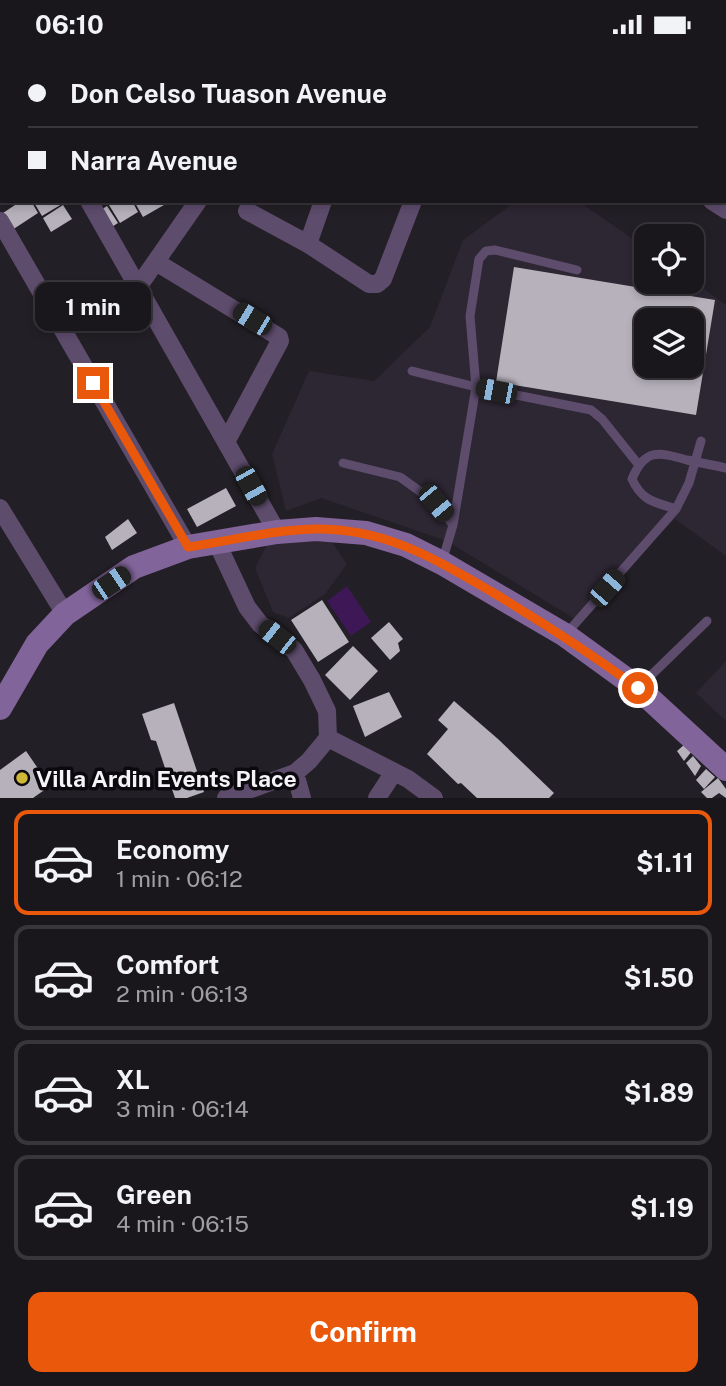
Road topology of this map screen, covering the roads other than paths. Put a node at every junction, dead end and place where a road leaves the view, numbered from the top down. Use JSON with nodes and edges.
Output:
{"nodes":[{"id":1,"x":90,"y":203,"type":"edge"},
{"id":2,"x":322,"y":203,"type":"edge"},
{"id":3,"x":412,"y":203,"type":"edge"},
{"id":4,"x":189,"y":206,"type":"edge"},
{"id":5,"x":247,"y":211,"type":"dead end"},
{"id":6,"x":0,"y":221,"type":"edge"},
{"id":7,"x":308,"y":244,"type":"junction"},
{"id":8,"x":156,"y":262,"type":"junction"},
{"id":9,"x":577,"y":271,"type":"dead end"},
{"id":10,"x":138,"y":287,"type":"junction"},
{"id":11,"x":412,"y":371,"type":"dead end"},
{"id":12,"x":477,"y":387,"type":"junction"},
{"id":13,"x":701,"y":441,"type":"dead end"},
{"id":14,"x":226,"y":442,"type":"junction"},
{"id":15,"x":695,"y":462,"type":"junction"},
{"id":16,"x":343,"y":463,"type":"dead end"},
{"id":17,"x":638,"y":464,"type":"junction"},
{"id":18,"x":726,"y":468,"type":"edge"},
{"id":19,"x":0,"y":508,"type":"edge"},
{"id":20,"x":676,"y":509,"type":"junction"},
{"id":21,"x":453,"y":525,"type":"junction"},
{"id":22,"x":277,"y":532,"type":"junction"},
{"id":23,"x":217,"y":543,"type":"junction"},
{"id":24,"x":188,"y":547,"type":"junction"},
{"id":25,"x":442,"y":563,"type":"junction"},
{"id":26,"x":65,"y":614,"type":"junction"},
{"id":27,"x":707,"y":621,"type":"dead end"},
{"id":28,"x":565,"y":635,"type":"junction"},
{"id":29,"x":638,"y":688,"type":"junction"},
{"id":30,"x":0,"y":708,"type":"edge"},
{"id":31,"x":328,"y":738,"type":"junction"},
{"id":32,"x":726,"y":769,"type":"edge"},
{"id":33,"x":394,"y":772,"type":"junction"},
{"id":34,"x":295,"y":773,"type":"junction"},
{"id":35,"x":269,"y":791,"type":"edge"},
{"id":36,"x":413,"y":792,"type":"edge"},
{"id":37,"x":233,"y":797,"type":"edge"},
{"id":38,"x":302,"y":798,"type":"edge"},
{"id":39,"x":377,"y":798,"type":"edge"},
{"id":40,"x":434,"y":798,"type":"edge"}],
"edges":[{"from":1,"to":10,"type":"street"},
{"from":2,"to":7,"type":"street"},
{"from":3,"to":7,"type":"street"},
{"from":4,"to":8,"type":"street"},
{"from":5,"to":7,"type":"street"},
{"from":6,"to":24,"type":"street"},
{"from":8,"to":10,"type":"street"},
{"from":8,"to":14,"type":"street"},
{"from":9,"to":12,"type":"lane"},
{"from":10,"to":14,"type":"street"},
{"from":11,"to":12,"type":"lane"},
{"from":12,"to":17,"type":"lane"},
{"from":12,"to":21,"type":"lane"},
{"from":13,"to":15,"type":"lane"},
{"from":14,"to":22,"type":"street"},
{"from":15,"to":17,"type":"lane"},
{"from":15,"to":18,"type":"lane"},
{"from":15,"to":20,"type":"lane"},
{"from":16,"to":21,"type":"lane"},
{"from":17,"to":20,"type":"lane"},
{"from":19,"to":26,"type":"street"},
{"from":20,"to":28,"type":"lane"},
{"from":21,"to":25,"type":"lane"},
{"from":22,"to":23,"type":"street"},
{"from":22,"to":25,"type":"street"},
{"from":23,"to":24,"type":"street"},
{"from":23,"to":31,"type":"street"},
{"from":24,"to":26,"type":"street"},
{"from":25,"to":28,"type":"street"},
{"from":26,"to":30,"type":"street"},
{"from":27,"to":29,"type":"lane"},
{"from":28,"to":29,"type":"street"},
{"from":29,"to":32,"type":"street"},
{"from":31,"to":33,"type":"street"},
{"from":31,"to":34,"type":"street"},
{"from":33,"to":36,"type":"street"},
{"from":33,"to":39,"type":"street"},
{"from":34,"to":35,"type":"street"},
{"from":34,"to":38,"type":"street"},
{"from":35,"to":37,"type":"street"},
{"from":36,"to":40,"type":"street"}]}
